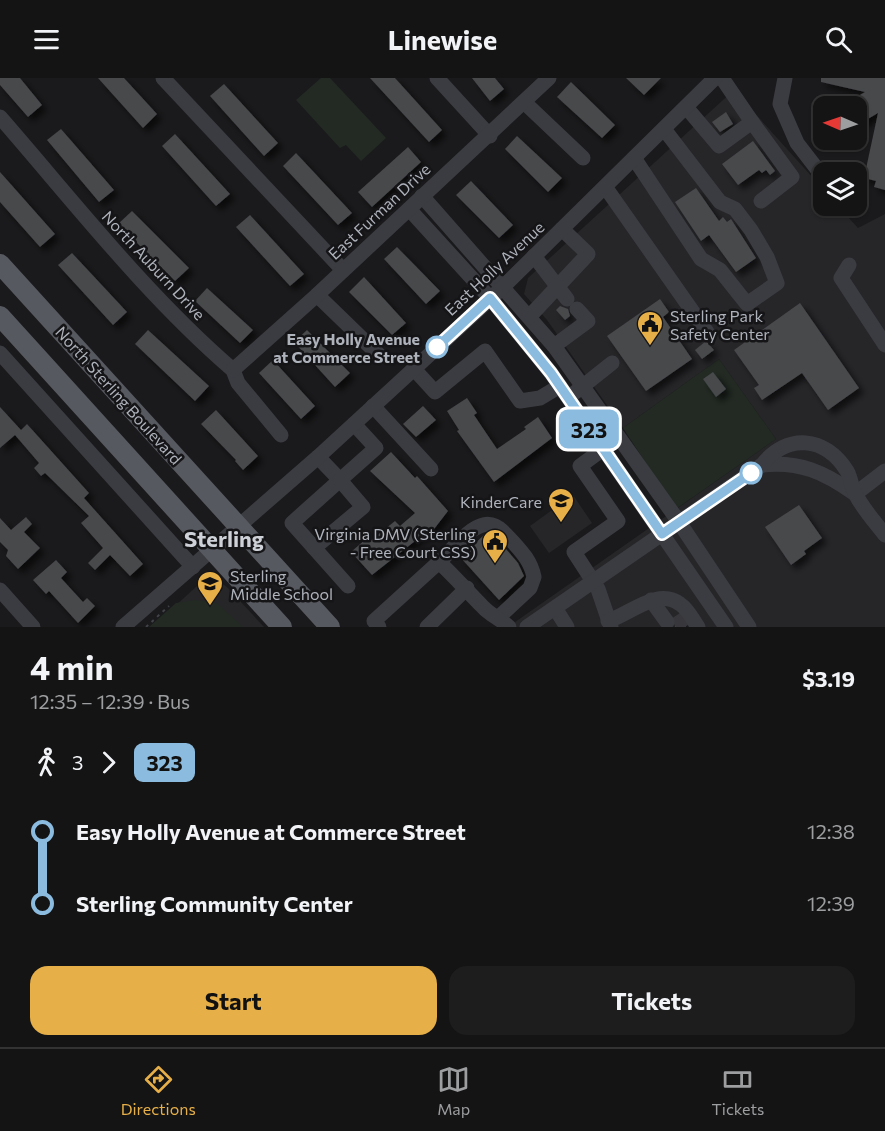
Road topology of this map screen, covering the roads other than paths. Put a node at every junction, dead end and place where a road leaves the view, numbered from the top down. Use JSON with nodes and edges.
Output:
{"nodes":[{"id":1,"x":437,"y":78,"type":"edge"},
{"id":2,"x":549,"y":78,"type":"edge"},
{"id":3,"x":722,"y":78,"type":"edge"},
{"id":4,"x":785,"y":78,"type":"edge"},
{"id":5,"x":172,"y":81,"type":"edge"},
{"id":6,"x":707,"y":81,"type":"edge"},
{"id":7,"x":525,"y":103,"type":"junction"},
{"id":8,"x":686,"y":107,"type":"junction"},
{"id":9,"x":0,"y":117,"type":"edge"},
{"id":10,"x":752,"y":122,"type":"junction"},
{"id":11,"x":664,"y":129,"type":"junction"},
{"id":12,"x":489,"y":136,"type":"junction"},
{"id":13,"x":583,"y":158,"type":"dead end"},
{"id":14,"x":634,"y":158,"type":"junction"},
{"id":15,"x":813,"y":164,"type":"edge"},
{"id":16,"x":606,"y":188,"type":"junction"},
{"id":17,"x":422,"y":196,"type":"junction"},
{"id":18,"x":761,"y":201,"type":"dead end"},
{"id":19,"x":409,"y":209,"type":"junction"},
{"id":20,"x":562,"y":229,"type":"junction"},
{"id":21,"x":534,"y":256,"type":"junction"},
{"id":22,"x":0,"y":264,"type":"edge"},
{"id":23,"x":849,"y":265,"type":"dead end"},
{"id":24,"x":342,"y":269,"type":"junction"},
{"id":25,"x":504,"y":287,"type":"junction"},
{"id":26,"x":317,"y":295,"type":"junction"},
{"id":27,"x":490,"y":298,"type":"junction"},
{"id":28,"x":568,"y":298,"type":"junction"},
{"id":29,"x":0,"y":316,"type":"edge"},
{"id":30,"x":529,"y":316,"type":"junction"},
{"id":31,"x":707,"y":332,"type":"dead end"},
{"id":32,"x":885,"y":345,"type":"edge"},
{"id":33,"x":554,"y":346,"type":"junction"},
{"id":34,"x":0,"y":353,"type":"edge"},
{"id":35,"x":381,"y":357,"type":"dead end"},
{"id":36,"x":612,"y":363,"type":"dead end"},
{"id":37,"x":414,"y":369,"type":"junction"},
{"id":38,"x":233,"y":370,"type":"junction"},
{"id":39,"x":581,"y":388,"type":"junction"},
{"id":40,"x":564,"y":392,"type":"junction"},
{"id":41,"x":374,"y":406,"type":"junction"},
{"id":42,"x":354,"y":424,"type":"junction"},
{"id":43,"x":281,"y":435,"type":"dead end"},
{"id":44,"x":603,"y":449,"type":"junction"},
{"id":45,"x":318,"y":457,"type":"junction"},
{"id":46,"x":762,"y":465,"type":"junction"},
{"id":47,"x":431,"y":469,"type":"dead end"},
{"id":48,"x":885,"y":471,"type":"edge"},
{"id":49,"x":340,"y":480,"type":"junction"},
{"id":50,"x":855,"y":494,"type":"junction"},
{"id":51,"x":679,"y":522,"type":"junction"},
{"id":52,"x":238,"y":526,"type":"junction"},
{"id":53,"x":882,"y":526,"type":"edge"},
{"id":54,"x":662,"y":534,"type":"junction"},
{"id":55,"x":314,"y":548,"type":"junction"},
{"id":56,"x":211,"y":549,"type":"junction"},
{"id":57,"x":439,"y":562,"type":"junction"},
{"id":58,"x":193,"y":567,"type":"junction"},
{"id":59,"x":593,"y":581,"type":"junction"},
{"id":60,"x":348,"y":586,"type":"dead end"},
{"id":61,"x":467,"y":588,"type":"junction"},
{"id":62,"x":0,"y":590,"type":"edge"},
{"id":63,"x":659,"y":600,"type":"junction"},
{"id":64,"x":555,"y":608,"type":"junction"},
{"id":65,"x":672,"y":619,"type":"tunnel mouth"},
{"id":66,"x":504,"y":622,"type":"edge"},
{"id":67,"x":610,"y":624,"type":"edge"},
{"id":68,"x":33,"y":627,"type":"edge"},
{"id":69,"x":123,"y":627,"type":"edge"},
{"id":70,"x":282,"y":627,"type":"edge"},
{"id":71,"x":330,"y":627,"type":"edge"},
{"id":72,"x":379,"y":627,"type":"edge"},
{"id":73,"x":427,"y":627,"type":"edge"},
{"id":74,"x":527,"y":627,"type":"edge"},
{"id":75,"x":567,"y":627,"type":"edge"},
{"id":76,"x":698,"y":627,"type":"edge"},
{"id":77,"x":726,"y":627,"type":"edge"},
{"id":78,"x":749,"y":627,"type":"edge"}],
"edges":[{"from":1,"to":12,"type":"street"},
{"from":2,"to":7,"type":"street","name":"East Furman Drive"},
{"from":3,"to":10,"type":"street"},
{"from":4,"to":15,"type":"street"},
{"from":5,"to":24,"type":"street"},
{"from":6,"to":8,"type":"street","name":"East Holly Avenue"},
{"from":7,"to":12,"type":"street","name":"East Furman Drive"},
{"from":7,"to":13,"type":"street"},
{"from":8,"to":10,"type":"street"},
{"from":8,"to":11,"type":"street","name":"East Holly Avenue"},
{"from":9,"to":38,"type":"street","name":"North Auburn Drive"},
{"from":10,"to":18,"type":"street"},
{"from":11,"to":14,"type":"street","name":"East Holly Avenue"},
{"from":11,"to":14,"type":"street"},
{"from":12,"to":17,"type":"street","name":"East Furman Drive"},
{"from":14,"to":16,"type":"street","name":"East Holly Avenue"},
{"from":16,"to":20,"type":"street","name":"East Holly Avenue"},
{"from":16,"to":31,"type":"street"},
{"from":17,"to":19,"type":"street","name":"East Furman Drive"},
{"from":17,"to":25,"type":"street"},
{"from":19,"to":24,"type":"street","name":"East Furman Drive"},
{"from":19,"to":27,"type":"street"},
{"from":20,"to":21,"type":"street","name":"East Holly Avenue"},
{"from":20,"to":28,"type":"street"},
{"from":21,"to":25,"type":"street","name":"East Holly Avenue"},
{"from":21,"to":28,"type":"street"},
{"from":22,"to":52,"type":"main road","name":"North Sterling Boulevard"},
{"from":23,"to":32,"type":"street"},
{"from":24,"to":26,"type":"street","name":"East Furman Drive"},
{"from":25,"to":27,"type":"street","name":"East Holly Avenue"},
{"from":25,"to":30,"type":"street"},
{"from":26,"to":35,"type":"street"},
{"from":26,"to":38,"type":"street","name":"East Furman Drive"},
{"from":27,"to":37,"type":"street","name":"East Holly Avenue"},
{"from":27,"to":40,"type":"street"},
{"from":28,"to":30,"type":"street"},
{"from":28,"to":33,"type":"street"},
{"from":29,"to":56,"type":"main road"},
{"from":30,"to":33,"type":"street"},
{"from":33,"to":39,"type":"street"},
{"from":34,"to":58,"type":"street"},
{"from":36,"to":39,"type":"street"},
{"from":37,"to":40,"type":"street"},
{"from":37,"to":41,"type":"street","name":"East Holly Avenue"},
{"from":38,"to":43,"type":"street","name":"North Auburn Drive"},
{"from":39,"to":40,"type":"street"},
{"from":39,"to":51,"type":"street"},
{"from":40,"to":44,"type":"street"},
{"from":41,"to":42,"type":"street","name":"East Holly Avenue"},
{"from":41,"to":47,"type":"street"},
{"from":42,"to":45,"type":"street","name":"East Holly Avenue"},
{"from":42,"to":49,"type":"street"},
{"from":44,"to":54,"type":"street"},
{"from":44,"to":59,"type":"street"},
{"from":45,"to":49,"type":"street"},
{"from":45,"to":52,"type":"street","name":"East Holly Avenue"},
{"from":46,"to":50,"type":"street"},
{"from":46,"to":50,"type":"street"},
{"from":46,"to":51,"type":"street"},
{"from":48,"to":50,"type":"street"},
{"from":49,"to":55,"type":"street"},
{"from":49,"to":55,"type":"street"},
{"from":50,"to":53,"type":"street"},
{"from":51,"to":54,"type":"street"},
{"from":51,"to":78,"type":"street"},
{"from":52,"to":56,"type":"street","name":"East Holly Avenue"},
{"from":52,"to":71,"type":"main road","name":"North Sterling Boulevard"},
{"from":54,"to":59,"type":"street"},
{"from":54,"to":77,"type":"street"},
{"from":55,"to":60,"type":"street"},
{"from":56,"to":58,"type":"street","name":"East Holly Avenue"},
{"from":56,"to":70,"type":"main road"},
{"from":57,"to":61,"type":"street"},
{"from":57,"to":66,"type":"street"},
{"from":57,"to":72,"type":"street"},
{"from":58,"to":69,"type":"street","name":"East Holly Avenue"},
{"from":59,"to":64,"type":"street"},
{"from":59,"to":67,"type":"street"},
{"from":61,"to":66,"type":"street"},
{"from":61,"to":73,"type":"street"},
{"from":62,"to":68,"type":"street"},
{"from":63,"to":65,"type":"street"},
{"from":63,"to":67,"type":"street"},
{"from":63,"to":76,"type":"street"},
{"from":64,"to":74,"type":"street"},
{"from":64,"to":75,"type":"street"}]}
